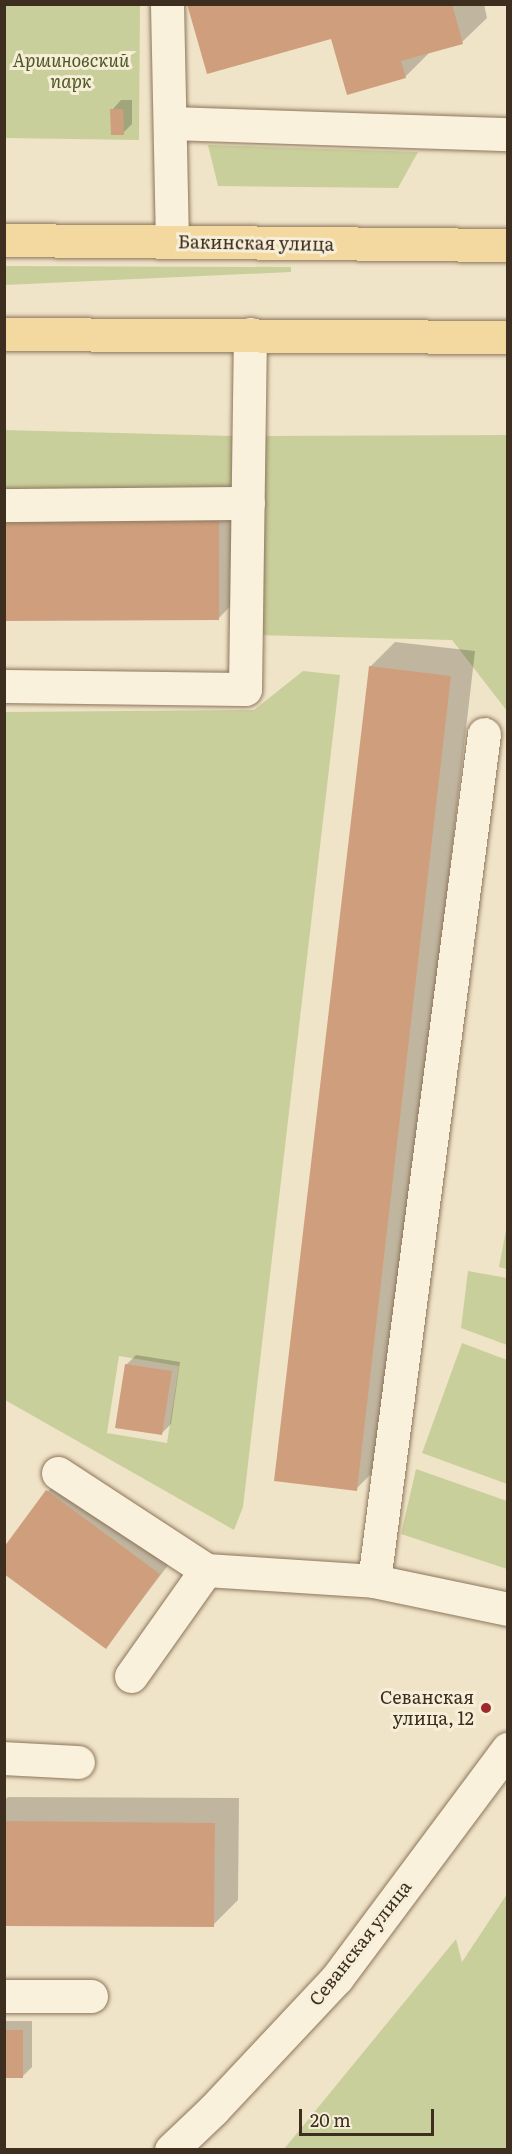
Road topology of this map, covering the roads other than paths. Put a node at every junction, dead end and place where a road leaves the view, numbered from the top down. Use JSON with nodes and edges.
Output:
{"nodes":[{"id":1,"x":167,"y":4,"type":"edge"},
{"id":2,"x":172,"y":123,"type":"junction"},
{"id":3,"x":507,"y":134,"type":"edge"},
{"id":4,"x":4,"y":240,"type":"edge"},
{"id":5,"x":172,"y":242,"type":"junction"},
{"id":6,"x":507,"y":245,"type":"edge"},
{"id":7,"x":4,"y":334,"type":"edge"},
{"id":8,"x":250,"y":334,"type":"junction"},
{"id":9,"x":507,"y":337,"type":"edge"},
{"id":10,"x":248,"y":503,"type":"junction"},
{"id":11,"x":4,"y":505,"type":"edge"},
{"id":12,"x":4,"y":686,"type":"edge"},
{"id":13,"x":484,"y":734,"type":"dead end"},
{"id":14,"x":58,"y":1473,"type":"dead end"},
{"id":15,"x":206,"y":1570,"type":"junction"},
{"id":16,"x":374,"y":1581,"type":"junction"},
{"id":17,"x":507,"y":1609,"type":"edge"},
{"id":18,"x":131,"y":1676,"type":"dead end"},
{"id":19,"x":507,"y":1749,"type":"edge"},
{"id":20,"x":4,"y":1758,"type":"edge"},
{"id":21,"x":78,"y":1762,"type":"dead end"},
{"id":22,"x":4,"y":1996,"type":"edge"},
{"id":23,"x":91,"y":1996,"type":"dead end"},
{"id":24,"x":171,"y":2150,"type":"edge"}],
"edges":[{"from":1,"to":2,"type":"street"},
{"from":2,"to":3,"type":"street"},
{"from":2,"to":5,"type":"street"},
{"from":4,"to":5,"type":"main road","name":"Бакинская улица"},
{"from":5,"to":6,"type":"main road","name":"Бакинская улица"},
{"from":7,"to":8,"type":"main road"},
{"from":8,"to":9,"type":"main road"},
{"from":8,"to":10,"type":"street"},
{"from":10,"to":11,"type":"street"},
{"from":10,"to":12,"type":"street"},
{"from":13,"to":16,"type":"street"},
{"from":14,"to":15,"type":"street"},
{"from":15,"to":16,"type":"street"},
{"from":15,"to":18,"type":"street"},
{"from":16,"to":17,"type":"street"},
{"from":19,"to":24,"type":"street","name":"Севанская улица"},
{"from":20,"to":21,"type":"street"},
{"from":22,"to":23,"type":"street"}]}
